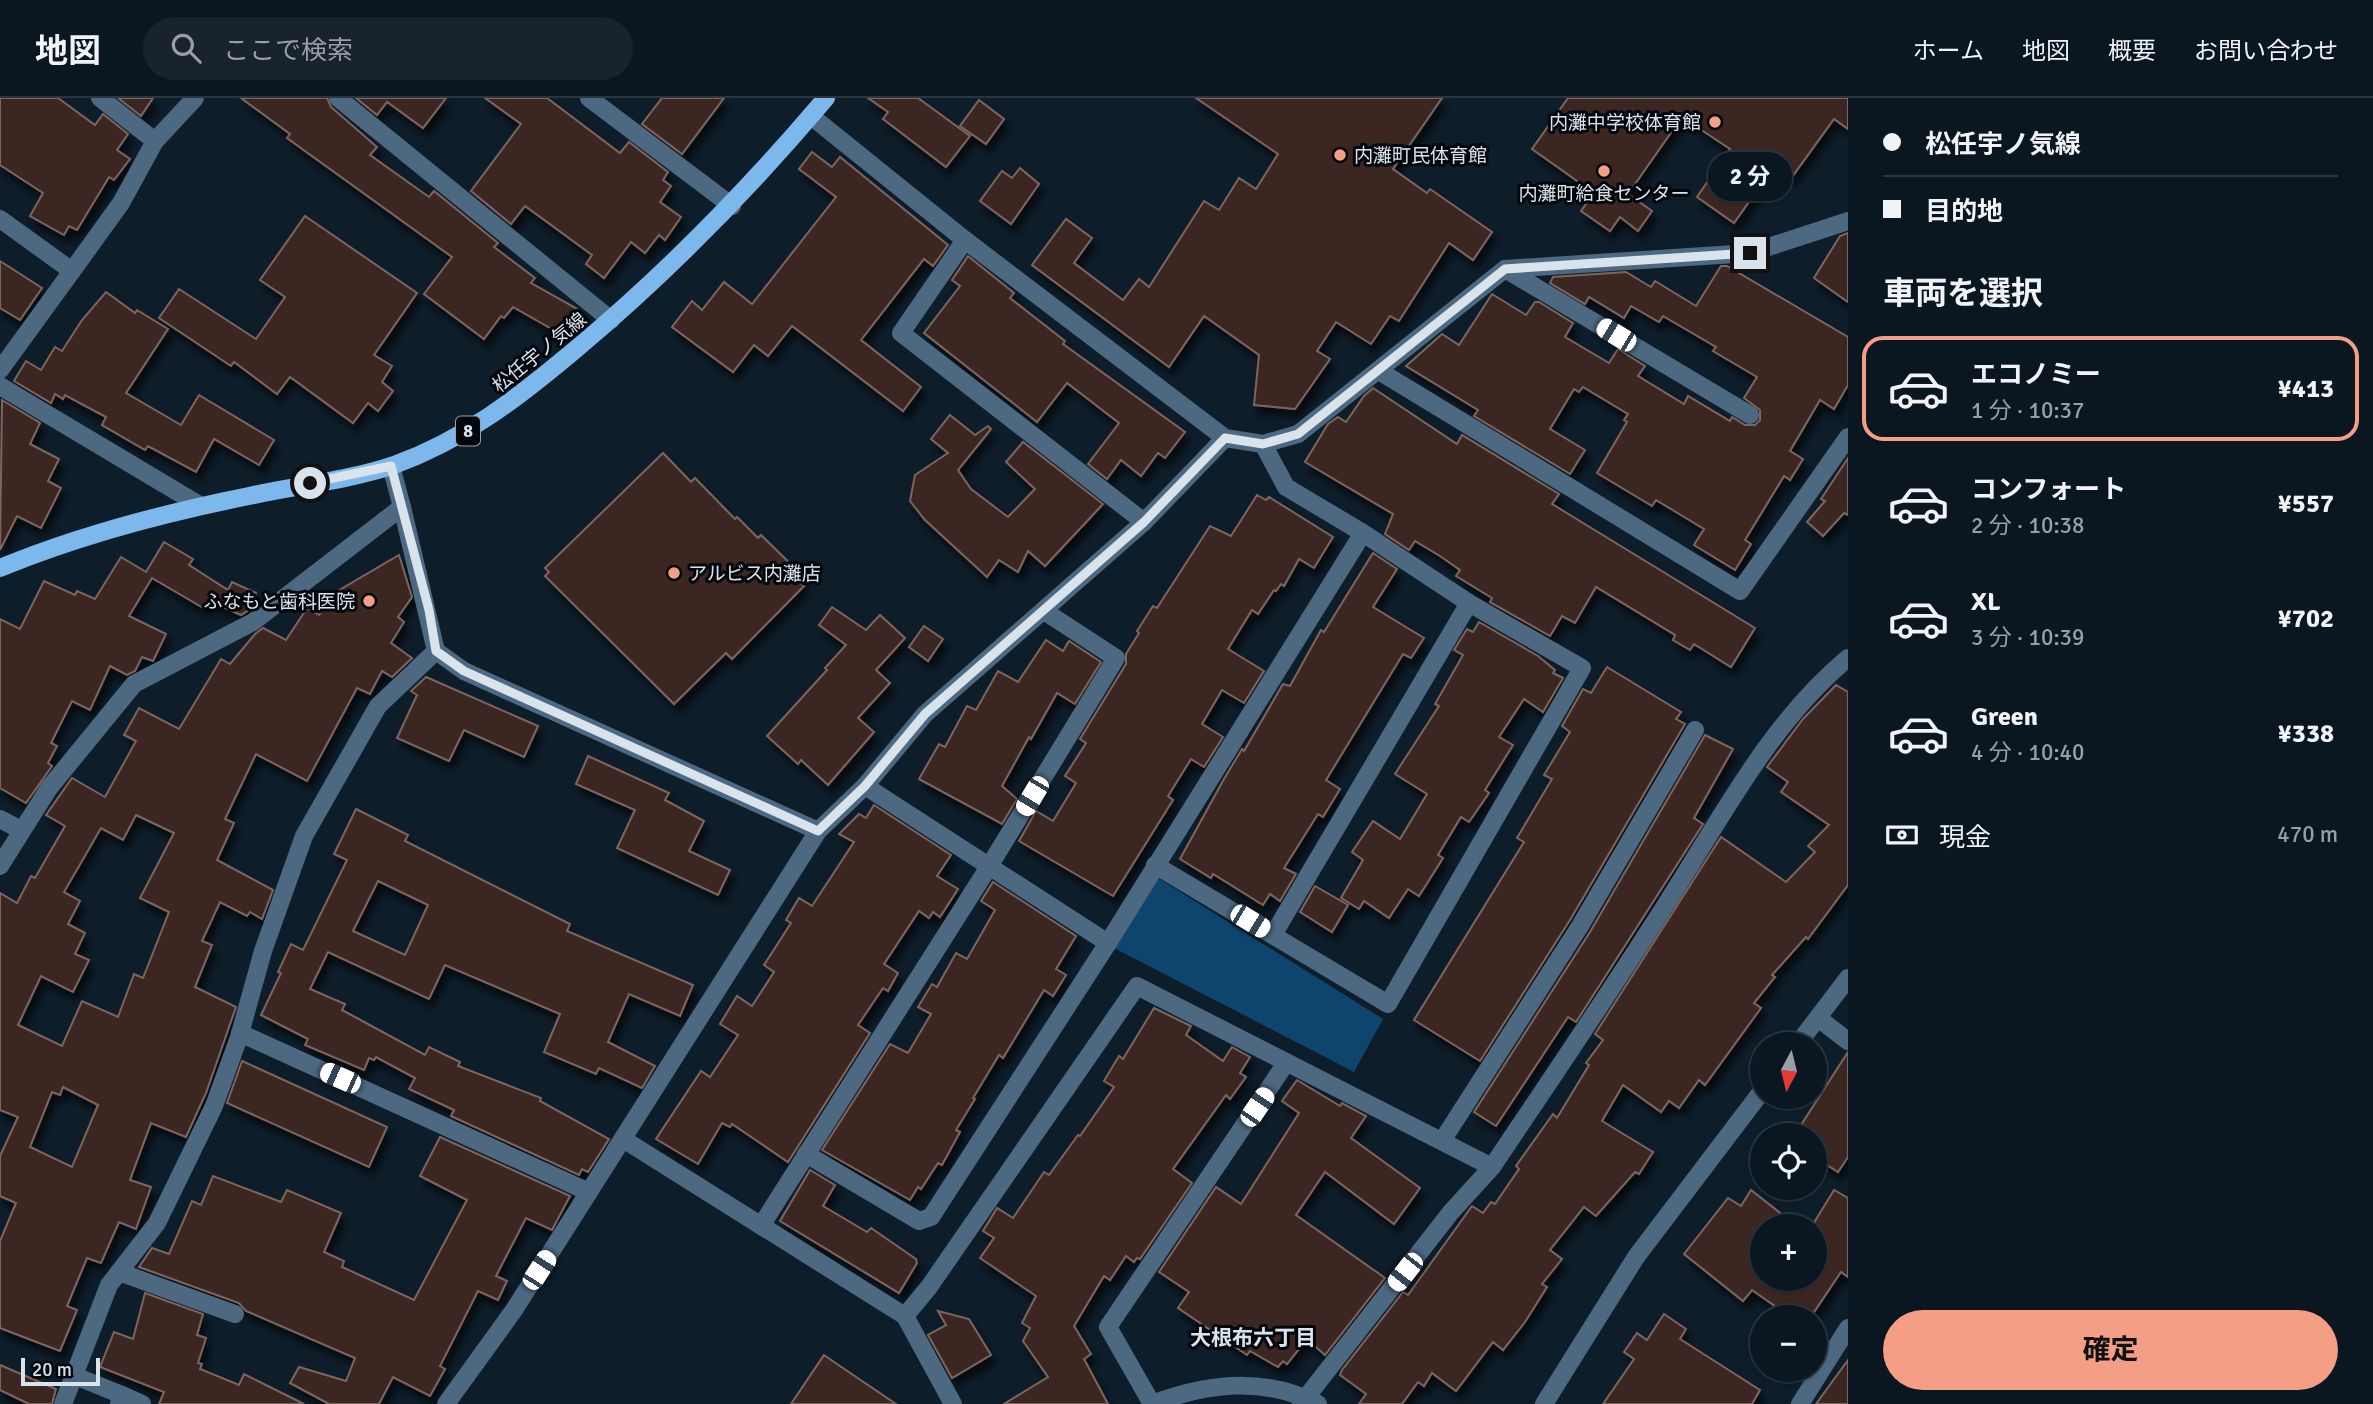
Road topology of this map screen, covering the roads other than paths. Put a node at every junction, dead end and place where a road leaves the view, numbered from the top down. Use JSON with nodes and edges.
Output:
{"nodes":[{"id":1,"x":100,"y":98,"type":"edge"},
{"id":2,"x":195,"y":98,"type":"edge"},
{"id":3,"x":338,"y":98,"type":"edge"},
{"id":4,"x":589,"y":98,"type":"edge"},
{"id":5,"x":826,"y":98,"type":"edge"},
{"id":6,"x":811,"y":116,"type":"junction"},
{"id":7,"x":155,"y":141,"type":"junction"},
{"id":8,"x":732,"y":206,"type":"junction"},
{"id":9,"x":0,"y":219,"type":"edge"},
{"id":10,"x":1848,"y":221,"type":"edge"},
{"id":11,"x":965,"y":240,"type":"junction"},
{"id":12,"x":1505,"y":269,"type":"junction"},
{"id":13,"x":72,"y":271,"type":"junction"},
{"id":14,"x":611,"y":320,"type":"junction"},
{"id":15,"x":0,"y":370,"type":"edge"},
{"id":16,"x":1379,"y":371,"type":"junction"},
{"id":17,"x":0,"y":386,"type":"edge"},
{"id":18,"x":1750,"y":415,"type":"dead end"},
{"id":19,"x":1225,"y":438,"type":"junction"},
{"id":20,"x":1848,"y":438,"type":"edge"},
{"id":21,"x":1263,"y":444,"type":"junction"},
{"id":22,"x":391,"y":466,"type":"junction"},
{"id":23,"x":201,"y":506,"type":"junction"},
{"id":24,"x":402,"y":507,"type":"junction"},
{"id":25,"x":1144,"y":522,"type":"junction"},
{"id":26,"x":1363,"y":533,"type":"junction"},
{"id":27,"x":0,"y":568,"type":"edge"},
{"id":28,"x":1469,"y":603,"type":"junction"},
{"id":29,"x":1044,"y":611,"type":"junction"},
{"id":30,"x":436,"y":651,"type":"junction"},
{"id":31,"x":1848,"y":659,"type":"edge"},
{"id":32,"x":1695,"y":730,"type":"dead end"},
{"id":33,"x":865,"y":786,"type":"junction"},
{"id":34,"x":0,"y":819,"type":"edge"},
{"id":35,"x":21,"y":830,"type":"junction"},
{"id":36,"x":818,"y":831,"type":"junction"},
{"id":37,"x":990,"y":865,"type":"junction"},
{"id":38,"x":1155,"y":865,"type":"junction"},
{"id":39,"x":0,"y":866,"type":"edge"},
{"id":40,"x":1273,"y":935,"type":"junction"},
{"id":41,"x":1108,"y":943,"type":"junction"},
{"id":42,"x":1848,"y":978,"type":"edge"},
{"id":43,"x":1818,"y":1018,"type":"junction"},
{"id":44,"x":1807,"y":1032,"type":"edge"},
{"id":45,"x":240,"y":1033,"type":"junction"},
{"id":46,"x":1848,"y":1041,"type":"edge"},
{"id":47,"x":1286,"y":1063,"type":"junction"},
{"id":48,"x":1750,"y":1107,"type":"edge"},
{"id":49,"x":624,"y":1139,"type":"junction"},
{"id":50,"x":1442,"y":1140,"type":"junction"},
{"id":51,"x":806,"y":1154,"type":"junction"},
{"id":52,"x":1492,"y":1167,"type":"junction"},
{"id":53,"x":589,"y":1192,"type":"junction"},
{"id":54,"x":761,"y":1226,"type":"junction"},
{"id":55,"x":119,"y":1272,"type":"junction"},
{"id":56,"x":236,"y":1314,"type":"dead end"},
{"id":57,"x":905,"y":1316,"type":"junction"},
{"id":58,"x":1848,"y":1328,"type":"edge"},
{"id":59,"x":75,"y":1376,"type":"junction"},
{"id":60,"x":121,"y":1399,"type":"edge"},
{"id":61,"x":1308,"y":1402,"type":"edge"},
{"id":62,"x":63,"y":1404,"type":"edge"},
{"id":63,"x":142,"y":1404,"type":"edge"},
{"id":64,"x":446,"y":1404,"type":"edge"},
{"id":65,"x":953,"y":1404,"type":"edge"},
{"id":66,"x":1152,"y":1404,"type":"edge"},
{"id":67,"x":1544,"y":1404,"type":"edge"},
{"id":68,"x":1800,"y":1404,"type":"edge"}],
"edges":[{"from":1,"to":7,"type":"street"},
{"from":2,"to":7,"type":"street"},
{"from":3,"to":14,"type":"street"},
{"from":4,"to":8,"type":"street"},
{"from":5,"to":6,"type":"main road","name":"松任宇ノ気線","number":"8"},
{"from":6,"to":8,"type":"main road","name":"松任宇ノ気線","number":"8"},
{"from":6,"to":11,"type":"street"},
{"from":7,"to":13,"type":"street"},
{"from":8,"to":14,"type":"main road","name":"松任宇ノ気線","number":"8"},
{"from":9,"to":13,"type":"street"},
{"from":10,"to":12,"type":"street"},
{"from":11,"to":19,"type":"street"},
{"from":11,"to":25,"type":"street"},
{"from":12,"to":16,"type":"street"},
{"from":12,"to":18,"type":"street"},
{"from":13,"to":15,"type":"street"},
{"from":14,"to":22,"type":"main road","name":"松任宇ノ気線","number":"8"},
{"from":16,"to":20,"type":"street"},
{"from":16,"to":21,"type":"street"},
{"from":17,"to":23,"type":"street"},
{"from":19,"to":21,"type":"street"},
{"from":19,"to":25,"type":"street"},
{"from":21,"to":26,"type":"street"},
{"from":22,"to":23,"type":"main road","name":"松任宇ノ気線","number":"8"},
{"from":22,"to":24,"type":"street"},
{"from":23,"to":27,"type":"main road","name":"松任宇ノ気線","number":"8"},
{"from":24,"to":30,"type":"street"},
{"from":24,"to":35,"type":"street"},
{"from":25,"to":29,"type":"street"},
{"from":26,"to":28,"type":"street"},
{"from":26,"to":38,"type":"street"},
{"from":28,"to":40,"type":"street"},
{"from":28,"to":40,"type":"street"},
{"from":29,"to":33,"type":"street"},
{"from":29,"to":37,"type":"street"},
{"from":30,"to":36,"type":"street"},
{"from":30,"to":45,"type":"street"},
{"from":31,"to":52,"type":"street"},
{"from":32,"to":50,"type":"street"},
{"from":33,"to":36,"type":"street"},
{"from":33,"to":37,"type":"street"},
{"from":34,"to":35,"type":"street"},
{"from":35,"to":39,"type":"street"},
{"from":36,"to":49,"type":"street"},
{"from":37,"to":41,"type":"street"},
{"from":37,"to":51,"type":"street"},
{"from":38,"to":40,"type":"street"},
{"from":38,"to":41,"type":"street"},
{"from":41,"to":51,"type":"street"},
{"from":42,"to":43,"type":"street"},
{"from":43,"to":44,"type":"street"},
{"from":43,"to":46,"type":"street"},
{"from":45,"to":53,"type":"street"},
{"from":45,"to":55,"type":"street"},
{"from":47,"to":50,"type":"street"},
{"from":47,"to":57,"type":"street"},
{"from":47,"to":66,"type":"street"},
{"from":48,"to":67,"type":"street"},
{"from":49,"to":53,"type":"street"},
{"from":49,"to":54,"type":"street"},
{"from":50,"to":52,"type":"street"},
{"from":51,"to":54,"type":"street"},
{"from":52,"to":61,"type":"street"},
{"from":53,"to":64,"type":"street"},
{"from":54,"to":57,"type":"street"},
{"from":55,"to":56,"type":"street"},
{"from":55,"to":59,"type":"street"},
{"from":57,"to":65,"type":"street"},
{"from":58,"to":68,"type":"street"},
{"from":59,"to":60,"type":"street"},
{"from":59,"to":62,"type":"street"},
{"from":60,"to":63,"type":"street"},
{"from":61,"to":66,"type":"street"}]}
